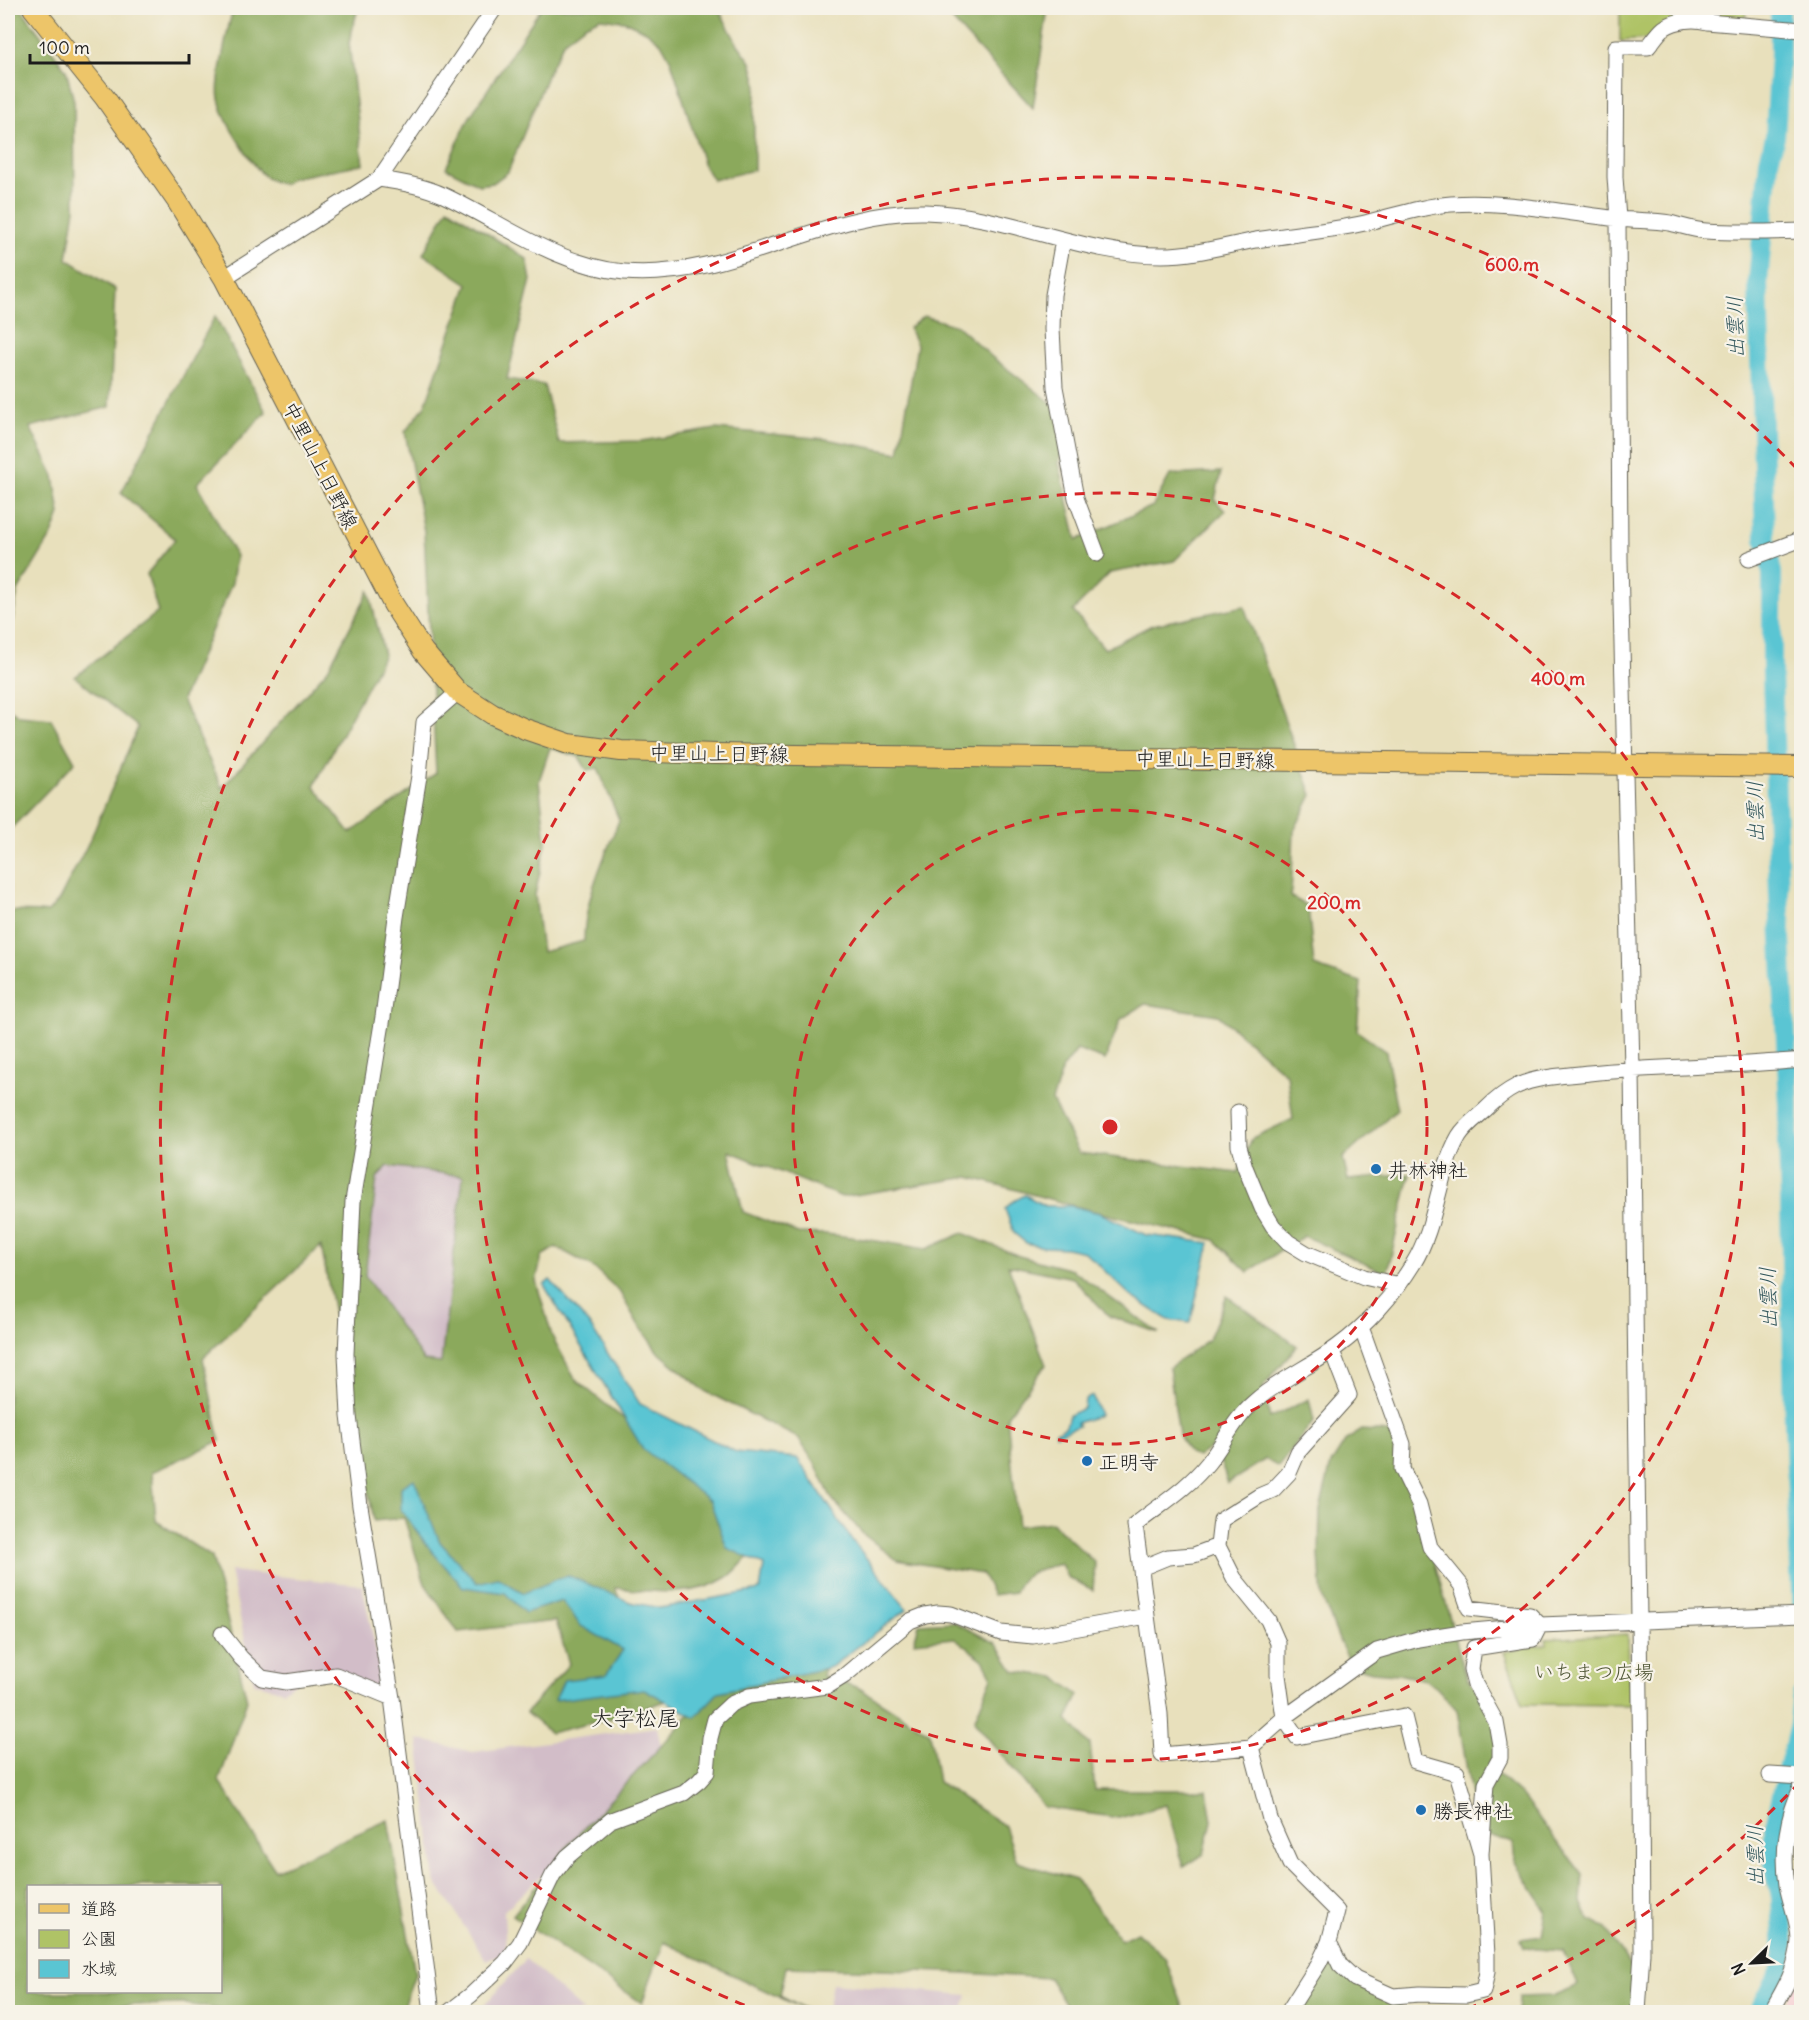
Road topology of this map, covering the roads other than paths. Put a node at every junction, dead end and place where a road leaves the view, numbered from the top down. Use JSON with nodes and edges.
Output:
{"nodes":[{"id":1,"x":33,"y":8,"type":"edge"},
{"id":2,"x":495,"y":8,"type":"edge"},
{"id":3,"x":1796,"y":29,"type":"edge"},
{"id":4,"x":379,"y":179,"type":"junction"},
{"id":5,"x":1618,"y":219,"type":"junction"},
{"id":6,"x":1799,"y":231,"type":"edge"},
{"id":7,"x":1063,"y":240,"type":"junction"},
{"id":8,"x":224,"y":278,"type":"junction"},
{"id":9,"x":1802,"y":539,"type":"edge"},
{"id":10,"x":1097,"y":554,"type":"dead end"},
{"id":11,"x":1749,"y":559,"type":"dead end"},
{"id":12,"x":458,"y":692,"type":"junction"},
{"id":13,"x":1625,"y":766,"type":"junction"},
{"id":14,"x":1797,"y":767,"type":"edge"},
{"id":15,"x":1800,"y":1060,"type":"edge"},
{"id":16,"x":1632,"y":1069,"type":"junction"},
{"id":17,"x":1238,"y":1112,"type":"dead end"},
{"id":18,"x":1399,"y":1285,"type":"junction"},
{"id":19,"x":1361,"y":1327,"type":"junction"},
{"id":20,"x":1332,"y":1351,"type":"junction"},
{"id":21,"x":1218,"y":1546,"type":"junction"},
{"id":22,"x":1141,"y":1568,"type":"junction"},
{"id":23,"x":1802,"y":1615,"type":"edge"},
{"id":24,"x":1147,"y":1616,"type":"junction"},
{"id":25,"x":1638,"y":1622,"type":"junction"},
{"id":26,"x":1539,"y":1625,"type":"junction"},
{"id":27,"x":222,"y":1635,"type":"dead end"},
{"id":28,"x":392,"y":1698,"type":"junction"},
{"id":29,"x":1284,"y":1718,"type":"junction"},
{"id":30,"x":1251,"y":1747,"type":"junction"},
{"id":31,"x":1770,"y":1774,"type":"dead end"},
{"id":32,"x":1799,"y":1779,"type":"edge"},
{"id":33,"x":1481,"y":1854,"type":"junction"},
{"id":34,"x":1329,"y":1942,"type":"junction"},
{"id":35,"x":432,"y":2013,"type":"edge"},
{"id":36,"x":449,"y":2013,"type":"edge"},
{"id":37,"x":1288,"y":2013,"type":"edge"},
{"id":38,"x":1638,"y":2013,"type":"edge"},
{"id":39,"x":1771,"y":2013,"type":"edge"}],
"edges":[{"from":1,"to":8,"type":"main road","name":"中里山上日野線"},
{"from":2,"to":4,"type":"street"},
{"from":3,"to":5,"type":"street"},
{"from":4,"to":7,"type":"street"},
{"from":4,"to":8,"type":"street"},
{"from":5,"to":6,"type":"street"},
{"from":5,"to":7,"type":"street"},
{"from":5,"to":13,"type":"street"},
{"from":7,"to":10,"type":"street"},
{"from":8,"to":12,"type":"main road","name":"中里山上日野線"},
{"from":9,"to":11,"type":"street"},
{"from":12,"to":13,"type":"main road","name":"中里山上日野線"},
{"from":12,"to":28,"type":"street"},
{"from":13,"to":14,"type":"main road","name":"中里山上日野線"},
{"from":13,"to":16,"type":"street"},
{"from":15,"to":16,"type":"street"},
{"from":16,"to":18,"type":"street"},
{"from":16,"to":25,"type":"street"},
{"from":17,"to":18,"type":"street"},
{"from":18,"to":19,"type":"street"},
{"from":19,"to":20,"type":"street"},
{"from":19,"to":26,"type":"street"},
{"from":20,"to":21,"type":"street"},
{"from":20,"to":22,"type":"street"},
{"from":21,"to":22,"type":"street"},
{"from":21,"to":29,"type":"street"},
{"from":22,"to":24,"type":"street"},
{"from":23,"to":25,"type":"street"},
{"from":24,"to":30,"type":"street"},
{"from":24,"to":36,"type":"street"},
{"from":25,"to":26,"type":"street"},
{"from":25,"to":38,"type":"street"},
{"from":26,"to":29,"type":"street"},
{"from":26,"to":33,"type":"street"},
{"from":27,"to":28,"type":"street"},
{"from":28,"to":35,"type":"street"},
{"from":29,"to":30,"type":"street"},
{"from":29,"to":33,"type":"street"},
{"from":30,"to":34,"type":"street"},
{"from":31,"to":32,"type":"street"},
{"from":32,"to":39,"type":"street"},
{"from":33,"to":34,"type":"street"},
{"from":34,"to":37,"type":"street"}]}
